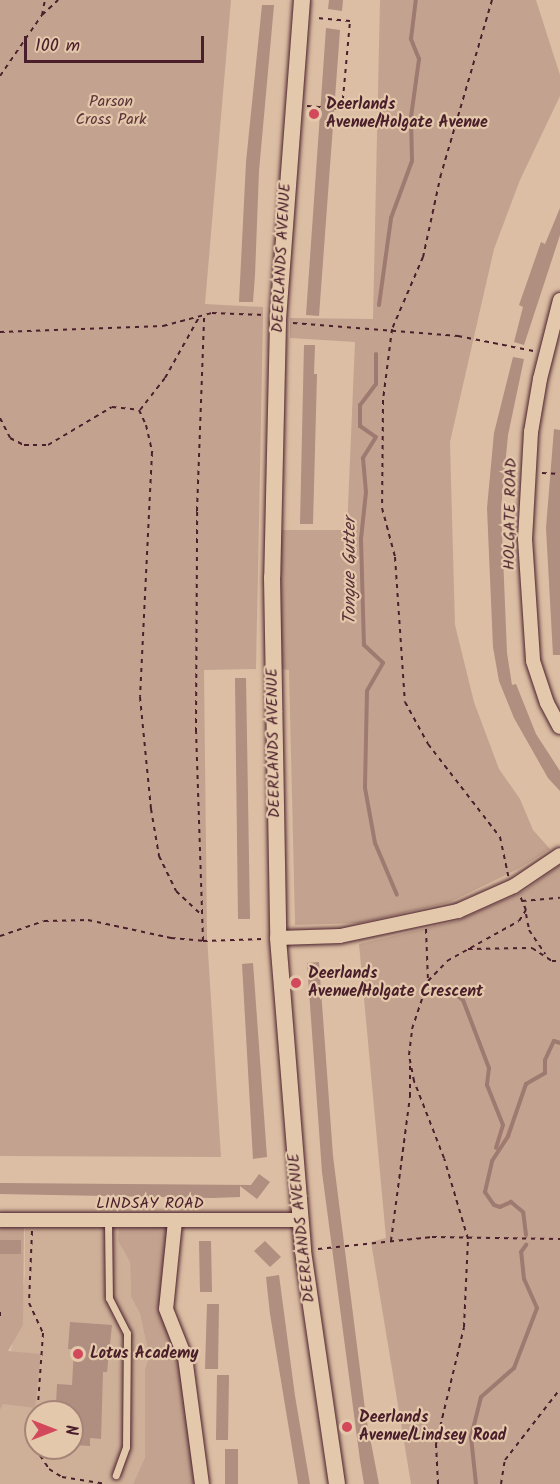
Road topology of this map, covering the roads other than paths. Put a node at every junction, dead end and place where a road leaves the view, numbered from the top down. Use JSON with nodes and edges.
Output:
{"nodes":[{"id":1,"x":301,"y":8,"type":"edge"},
{"id":2,"x":560,"y":300,"type":"edge"},
{"id":3,"x":560,"y":727,"type":"edge"},
{"id":4,"x":560,"y":855,"type":"edge"},
{"id":5,"x":278,"y":938,"type":"junction"},
{"id":6,"x":0,"y":1220,"type":"edge"},
{"id":7,"x":300,"y":1220,"type":"junction"},
{"id":8,"x":108,"y":1221,"type":"junction"},
{"id":9,"x":175,"y":1221,"type":"junction"},
{"id":10,"x":116,"y":1475,"type":"dead end"},
{"id":11,"x":202,"y":1484,"type":"edge"},
{"id":12,"x":338,"y":1484,"type":"edge"}],
"edges":[{"from":1,"to":5,"type":"street","name":"DEERLANDS AVENUE"},
{"from":2,"to":3,"type":"street","name":"HOLGATE ROAD"},
{"from":4,"to":5,"type":"street"},
{"from":5,"to":7,"type":"street","name":"DEERLANDS AVENUE"},
{"from":6,"to":8,"type":"street","name":"LINDSAY ROAD"},
{"from":7,"to":9,"type":"street","name":"LINDSAY ROAD"},
{"from":7,"to":12,"type":"street","name":"DEERLANDS AVENUE"},
{"from":8,"to":9,"type":"street","name":"LINDSAY ROAD"},
{"from":8,"to":10,"type":"lane"},
{"from":9,"to":11,"type":"street"}]}
